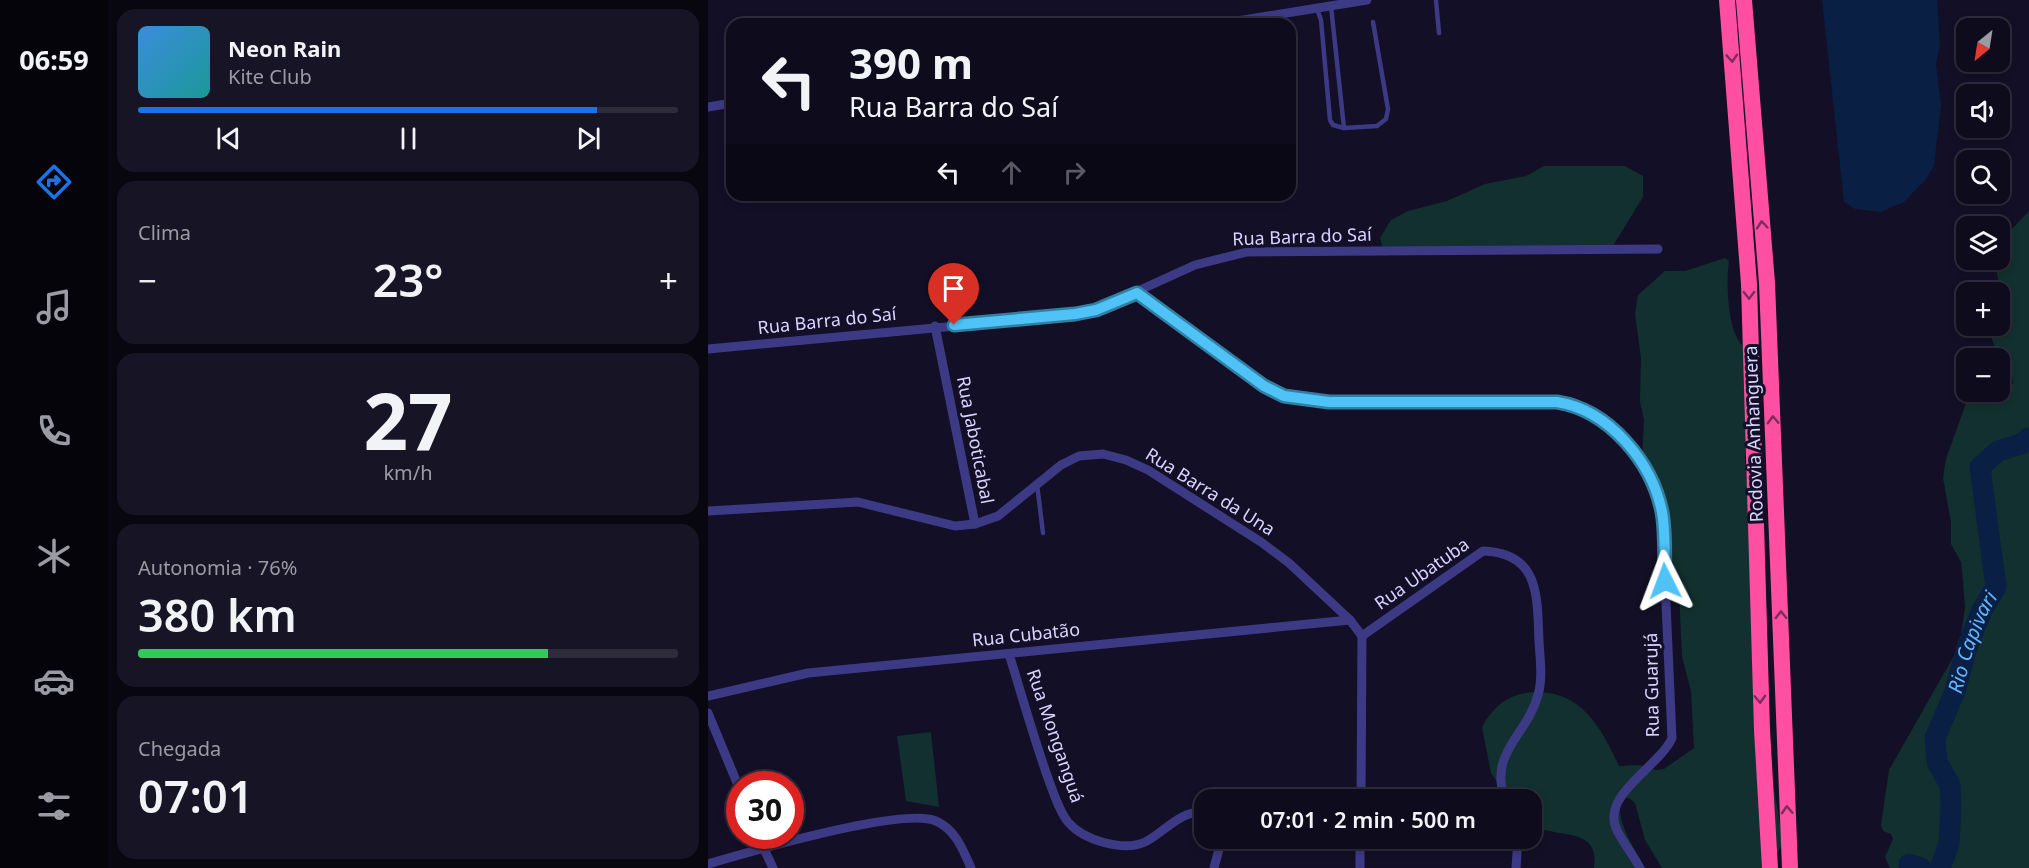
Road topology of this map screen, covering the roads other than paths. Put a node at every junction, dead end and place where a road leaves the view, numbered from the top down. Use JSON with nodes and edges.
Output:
{"nodes":[{"id":1,"x":1367,"y":0,"type":"edge"},
{"id":2,"x":1436,"y":0,"type":"edge"},
{"id":3,"x":1727,"y":0,"type":"edge"},
{"id":4,"x":1744,"y":0,"type":"edge"},
{"id":5,"x":1331,"y":6,"type":"junction"},
{"id":6,"x":1317,"y":8,"type":"junction"},
{"id":7,"x":1256,"y":18,"type":"edge"},
{"id":8,"x":1373,"y":22,"type":"dead end"},
{"id":9,"x":1439,"y":33,"type":"dead end"},
{"id":10,"x":726,"y":104,"type":"edge"},
{"id":11,"x":708,"y":107,"type":"edge"},
{"id":12,"x":1344,"y":128,"type":"junction"},
{"id":13,"x":1658,"y":249,"type":"dead end"},
{"id":14,"x":1137,"y":293,"type":"junction"},
{"id":15,"x":935,"y":326,"type":"junction"},
{"id":16,"x":708,"y":349,"type":"edge"},
{"id":17,"x":1037,"y":484,"type":"junction"},
{"id":18,"x":708,"y":511,"type":"edge"},
{"id":19,"x":975,"y":524,"type":"junction"},
{"id":20,"x":1043,"y":533,"type":"dead end"},
{"id":21,"x":1350,"y":620,"type":"junction"},
{"id":22,"x":1362,"y":636,"type":"junction"},
{"id":23,"x":1010,"y":654,"type":"junction"},
{"id":24,"x":708,"y":696,"type":"edge"},
{"id":25,"x":708,"y":713,"type":"edge"},
{"id":26,"x":732,"y":771,"type":"edge"},
{"id":27,"x":1360,"y":789,"type":"edge"},
{"id":28,"x":1502,"y":789,"type":"edge"},
{"id":29,"x":1194,"y":812,"type":"edge"},
{"id":30,"x":804,"y":839,"type":"edge"},
{"id":31,"x":760,"y":849,"type":"edge"},
{"id":32,"x":764,"y":849,"type":"edge"},
{"id":33,"x":1219,"y":849,"type":"edge"},
{"id":34,"x":1360,"y":849,"type":"edge"},
{"id":35,"x":1517,"y":849,"type":"edge"},
{"id":36,"x":708,"y":864,"type":"edge"},
{"id":37,"x":773,"y":868,"type":"edge"},
{"id":38,"x":971,"y":868,"type":"edge"},
{"id":39,"x":1214,"y":868,"type":"edge"},
{"id":40,"x":1360,"y":868,"type":"edge"},
{"id":41,"x":1516,"y":868,"type":"edge"},
{"id":42,"x":1640,"y":868,"type":"edge"},
{"id":43,"x":1770,"y":868,"type":"edge"},
{"id":44,"x":1790,"y":868,"type":"edge"}],
"edges":[{"from":1,"to":5,"type":"street"},
{"from":2,"to":9,"type":"lane"},
{"from":3,"to":43,"type":"highway","name":"Rodovia Anhanguera","one_way":true},
{"from":44,"to":4,"type":"highway","name":"Rodovia Anhanguera","one_way":true},
{"from":5,"to":6,"type":"street"},
{"from":5,"to":12,"type":"lane"},
{"from":6,"to":7,"type":"street"},
{"from":6,"to":12,"type":"lane"},
{"from":8,"to":12,"type":"lane"},
{"from":10,"to":11,"type":"street"},
{"from":13,"to":14,"type":"street","name":"Rua Barra do Saí"},
{"from":14,"to":15,"type":"street","name":"Rua Barra do Saí"},
{"from":14,"to":42,"type":"street","name":"Rua Guarujá"},
{"from":15,"to":16,"type":"street","name":"Rua Barra do Saí"},
{"from":15,"to":19,"type":"street","name":"Rua Jaboticabal"},
{"from":17,"to":19,"type":"street","name":"Rua Barra da Una"},
{"from":17,"to":20,"type":"lane"},
{"from":17,"to":21,"type":"street","name":"Rua Barra da Una"},
{"from":18,"to":19,"type":"street","name":"Rua Barra da Una"},
{"from":21,"to":22,"type":"street","name":"Rua Barra da Una"},
{"from":21,"to":23,"type":"street","name":"Rua Cubatão"},
{"from":22,"to":27,"type":"street"},
{"from":22,"to":28,"type":"street","name":"Rua Ubatuba"},
{"from":23,"to":24,"type":"street","name":"Rua Cubatão"},
{"from":23,"to":29,"type":"street","name":"Rua Monganguá"},
{"from":25,"to":26,"type":"street"},
{"from":30,"to":38,"type":"street"},
{"from":31,"to":36,"type":"street"},
{"from":32,"to":37,"type":"street"},
{"from":33,"to":39,"type":"street"},
{"from":34,"to":40,"type":"street"},
{"from":35,"to":41,"type":"street"}]}
